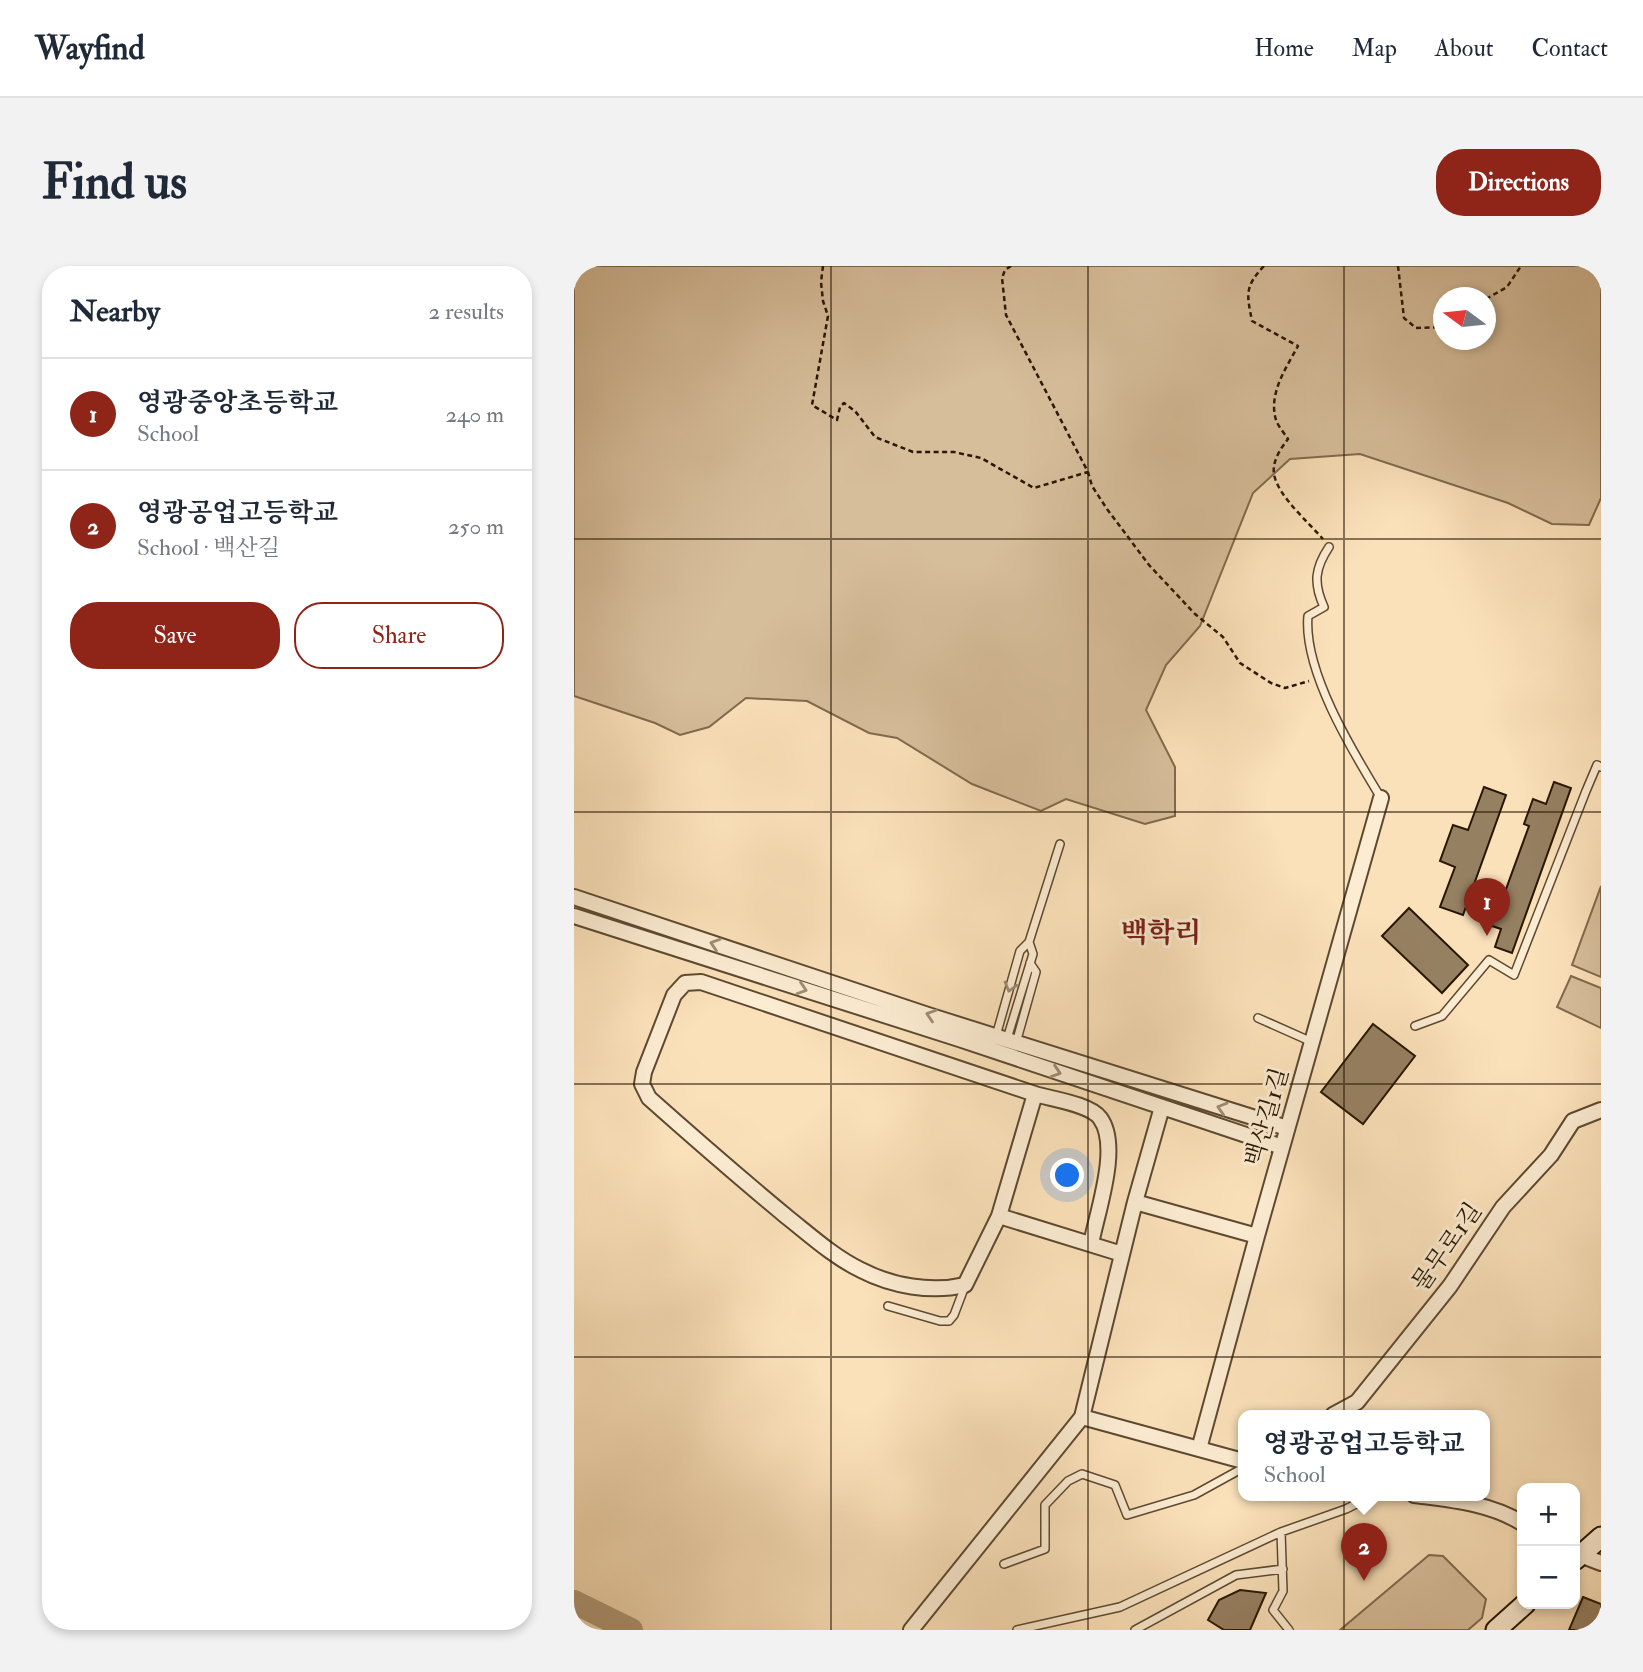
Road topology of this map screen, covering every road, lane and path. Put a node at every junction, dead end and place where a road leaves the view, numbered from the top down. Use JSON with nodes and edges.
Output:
{"nodes":[{"id":1,"x":823,"y":266,"type":"edge"},
{"id":2,"x":1011,"y":266,"type":"edge"},
{"id":3,"x":1264,"y":266,"type":"edge"},
{"id":4,"x":1398,"y":266,"type":"edge"},
{"id":5,"x":1521,"y":266,"type":"edge"},
{"id":6,"x":1496,"y":293,"type":"edge"},
{"id":7,"x":1433,"y":327,"type":"edge"},
{"id":8,"x":1088,"y":472,"type":"junction"},
{"id":9,"x":1329,"y":547,"type":"joint"},
{"id":10,"x":1318,"y":678,"type":"junction"},
{"id":11,"x":1601,"y":767,"type":"edge"},
{"id":12,"x":1381,"y":798,"type":"joint"},
{"id":13,"x":1060,"y":844,"type":"dead end"},
{"id":14,"x":574,"y":897,"type":"edge"},
{"id":15,"x":574,"y":916,"type":"edge"},
{"id":16,"x":1029,"y":942,"type":"junction"},
{"id":17,"x":1258,"y":1018,"type":"dead end"},
{"id":18,"x":1415,"y":1026,"type":"dead end"},
{"id":19,"x":1311,"y":1042,"type":"junction"},
{"id":20,"x":1004,"y":1047,"type":"junction"},
{"id":21,"x":1035,"y":1094,"type":"junction"},
{"id":22,"x":1162,"y":1107,"type":"junction"},
{"id":23,"x":1601,"y":1110,"type":"edge"},
{"id":24,"x":1287,"y":1128,"type":"junction"},
{"id":25,"x":1282,"y":1147,"type":"junction"},
{"id":26,"x":1135,"y":1202,"type":"junction"},
{"id":27,"x":999,"y":1216,"type":"junction"},
{"id":28,"x":1257,"y":1236,"type":"junction"},
{"id":29,"x":1091,"y":1244,"type":"junction"},
{"id":30,"x":1122,"y":1254,"type":"junction"},
{"id":31,"x":965,"y":1285,"type":"junction"},
{"id":32,"x":888,"y":1306,"type":"dead end"},
{"id":33,"x":1342,"y":1410,"type":"edge"},
{"id":34,"x":1082,"y":1417,"type":"junction"},
{"id":35,"x":1199,"y":1450,"type":"junction"},
{"id":36,"x":1238,"y":1460,"type":"edge"},
{"id":37,"x":1238,"y":1471,"type":"edge"},
{"id":38,"x":1358,"y":1501,"type":"edge"},
{"id":39,"x":1450,"y":1501,"type":"edge"},
{"id":40,"x":1517,"y":1520,"type":"edge"},
{"id":41,"x":1281,"y":1532,"type":"junction"},
{"id":42,"x":1601,"y":1537,"type":"edge"},
{"id":43,"x":1580,"y":1553,"type":"edge"},
{"id":44,"x":1580,"y":1557,"type":"edge"},
{"id":45,"x":1601,"y":1563,"type":"edge"},
{"id":46,"x":1004,"y":1564,"type":"dead end"},
{"id":47,"x":1283,"y":1569,"type":"junction"},
{"id":48,"x":1519,"y":1609,"type":"edge"},
{"id":49,"x":911,"y":1630,"type":"edge"},
{"id":50,"x":1017,"y":1630,"type":"edge"},
{"id":51,"x":1135,"y":1630,"type":"edge"},
{"id":52,"x":1289,"y":1630,"type":"edge"},
{"id":53,"x":1496,"y":1630,"type":"edge"}],
"edges":[{"from":1,"to":8,"type":"path"},
{"from":2,"to":8,"type":"path"},
{"from":3,"to":9,"type":"path"},
{"from":4,"to":7,"type":"path"},
{"from":5,"to":6,"type":"path"},
{"from":8,"to":10,"type":"path"},
{"from":9,"to":10,"type":"lane"},
{"from":10,"to":12,"type":"lane"},
{"from":11,"to":18,"type":"lane"},
{"from":12,"to":19,"type":"street","name":"백산길1길"},
{"from":13,"to":16,"type":"lane"},
{"from":20,"to":14,"type":"street","one_way":true},
{"from":15,"to":20,"type":"street","one_way":true},
{"from":16,"to":20,"type":"lane","one_way":true},
{"from":16,"to":20,"type":"lane"},
{"from":17,"to":19,"type":"lane"},
{"from":19,"to":24,"type":"street","name":"백산길1길"},
{"from":20,"to":22,"type":"street","one_way":true},
{"from":24,"to":20,"type":"street","one_way":true},
{"from":21,"to":27,"type":"street"},
{"from":21,"to":29,"type":"street"},
{"from":21,"to":31,"type":"street"},
{"from":22,"to":25,"type":"street"},
{"from":22,"to":26,"type":"street"},
{"from":23,"to":33,"type":"street","name":"물무로1길"},
{"from":24,"to":25,"type":"street","name":"백산길1길"},
{"from":25,"to":28,"type":"street","name":"백산길1길"},
{"from":26,"to":28,"type":"street"},
{"from":26,"to":30,"type":"street"},
{"from":27,"to":29,"type":"street"},
{"from":27,"to":31,"type":"street"},
{"from":28,"to":35,"type":"street","name":"백산길1길"},
{"from":29,"to":30,"type":"street"},
{"from":30,"to":34,"type":"street"},
{"from":31,"to":32,"type":"lane"},
{"from":34,"to":35,"type":"street"},
{"from":34,"to":49,"type":"street"},
{"from":35,"to":36,"type":"street"},
{"from":37,"to":46,"type":"lane"},
{"from":38,"to":41,"type":"lane"},
{"from":39,"to":40,"type":"street"},
{"from":41,"to":47,"type":"lane"},
{"from":41,"to":50,"type":"lane"},
{"from":42,"to":43,"type":"main road"},
{"from":44,"to":45,"type":"street"},
{"from":47,"to":51,"type":"lane"},
{"from":47,"to":52,"type":"lane"},
{"from":48,"to":53,"type":"main road"}]}
